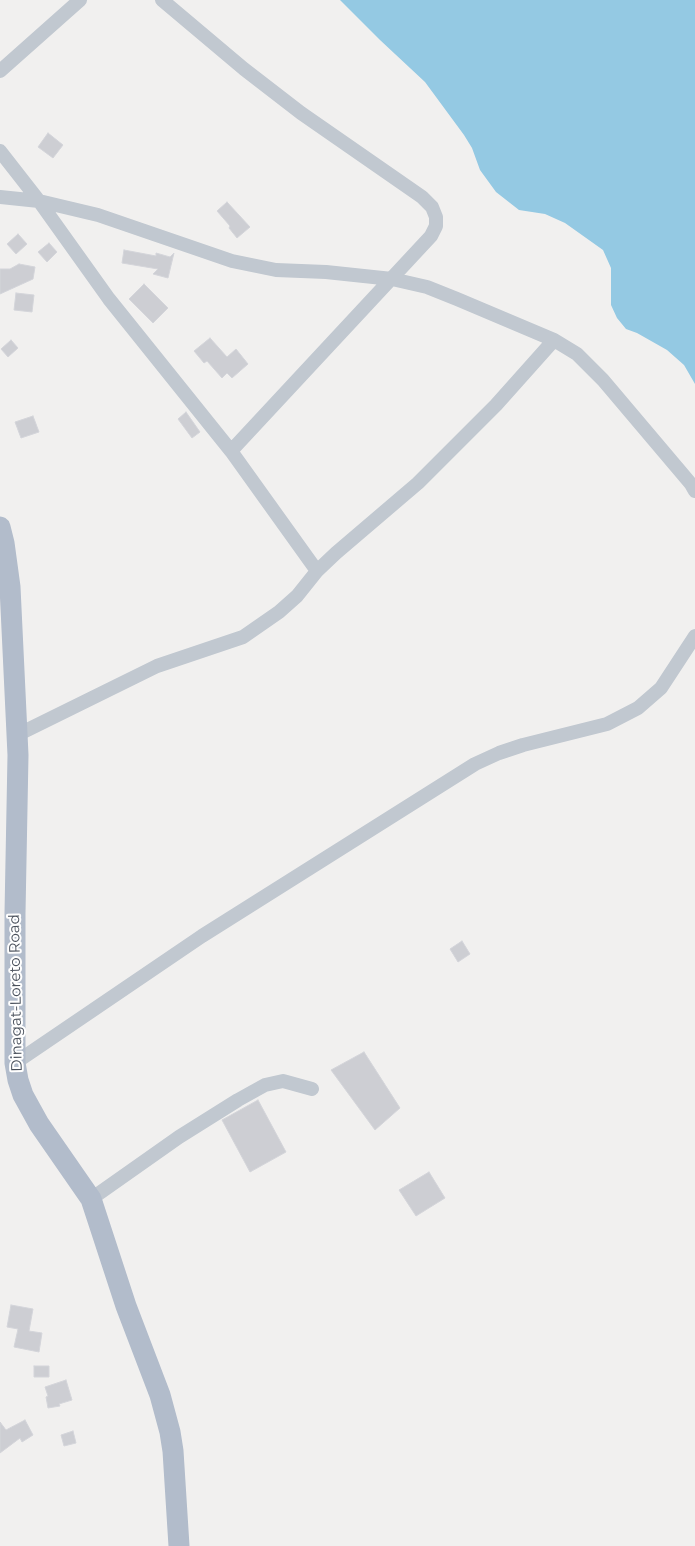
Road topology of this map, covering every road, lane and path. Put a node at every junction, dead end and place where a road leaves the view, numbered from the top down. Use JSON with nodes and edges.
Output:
{"nodes":[{"id":1,"x":80,"y":0,"type":"edge"},
{"id":2,"x":162,"y":0,"type":"edge"},
{"id":3,"x":0,"y":71,"type":"edge"},
{"id":4,"x":0,"y":150,"type":"edge"},
{"id":5,"x":0,"y":197,"type":"edge"},
{"id":6,"x":39,"y":201,"type":"junction"},
{"id":7,"x":392,"y":279,"type":"junction"},
{"id":8,"x":554,"y":340,"type":"junction"},
{"id":9,"x":231,"y":451,"type":"junction"},
{"id":10,"x":695,"y":490,"type":"edge"},
{"id":11,"x":0,"y":527,"type":"edge"},
{"id":12,"x":317,"y":571,"type":"junction"},
{"id":13,"x":695,"y":636,"type":"edge"},
{"id":14,"x":17,"y":735,"type":"junction"},
{"id":15,"x":8,"y":981,"type":"edge"},
{"id":16,"x":15,"y":1064,"type":"junction"},
{"id":17,"x":312,"y":1089,"type":"dead end"},
{"id":18,"x":90,"y":1199,"type":"junction"},
{"id":19,"x":179,"y":1546,"type":"edge"}],
"edges":[{"from":1,"to":3,"type":"street"},
{"from":2,"to":7,"type":"street"},
{"from":4,"to":6,"type":"street"},
{"from":5,"to":6,"type":"street"},
{"from":6,"to":7,"type":"street"},
{"from":6,"to":9,"type":"street"},
{"from":7,"to":8,"type":"street"},
{"from":7,"to":9,"type":"street"},
{"from":8,"to":10,"type":"street"},
{"from":8,"to":12,"type":"street"},
{"from":9,"to":12,"type":"street"},
{"from":11,"to":14,"type":"main road","name":"Dinagat-Loreto Road"},
{"from":12,"to":14,"type":"street"},
{"from":13,"to":16,"type":"street"},
{"from":14,"to":15,"type":"main road","name":"Dinagat-Loreto Road"},
{"from":15,"to":16,"type":"main road","name":"Dinagat-Loreto Road"},
{"from":16,"to":18,"type":"main road","name":"Dinagat-Loreto Road"},
{"from":17,"to":18,"type":"street"},
{"from":18,"to":19,"type":"main road","name":"Dinagat-Loreto Road"}]}
